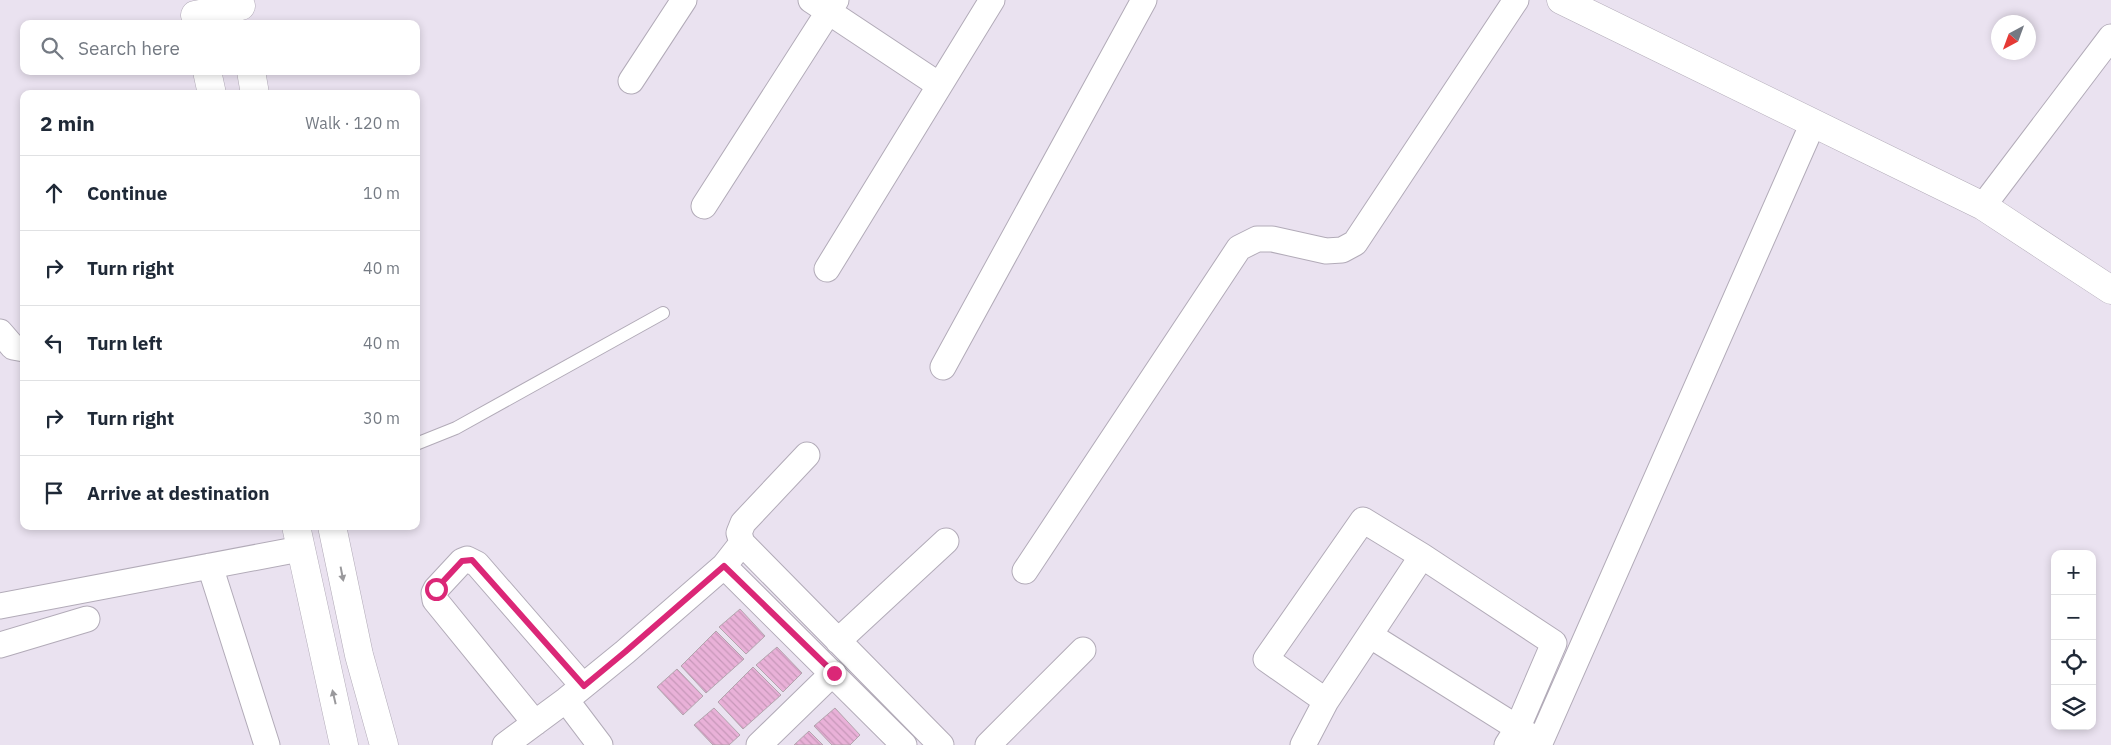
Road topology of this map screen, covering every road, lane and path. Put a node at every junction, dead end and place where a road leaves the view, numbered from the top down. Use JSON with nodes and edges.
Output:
{"nodes":[{"id":1,"x":684,"y":0,"type":"edge"},
{"id":2,"x":992,"y":0,"type":"edge"},
{"id":3,"x":1144,"y":0,"type":"edge"},
{"id":4,"x":1516,"y":0,"type":"edge"},
{"id":5,"x":1561,"y":0,"type":"edge"},
{"id":6,"x":826,"y":4,"type":"edge"},
{"id":7,"x":242,"y":10,"type":"edge"},
{"id":8,"x":192,"y":13,"type":"edge"},
{"id":9,"x":2111,"y":37,"type":"edge"},
{"id":10,"x":208,"y":75,"type":"edge"},
{"id":11,"x":252,"y":75,"type":"edge"},
{"id":12,"x":631,"y":81,"type":"dead end"},
{"id":13,"x":939,"y":85,"type":"junction"},
{"id":14,"x":211,"y":90,"type":"edge"},
{"id":15,"x":254,"y":90,"type":"edge"},
{"id":16,"x":1813,"y":123,"type":"junction"},
{"id":17,"x":704,"y":206,"type":"dead end"},
{"id":18,"x":1984,"y":206,"type":"junction"},
{"id":19,"x":827,"y":269,"type":"dead end"},
{"id":20,"x":2111,"y":290,"type":"edge"},
{"id":21,"x":663,"y":313,"type":"dead end"},
{"id":22,"x":0,"y":332,"type":"edge"},
{"id":23,"x":20,"y":348,"type":"edge"},
{"id":24,"x":943,"y":367,"type":"dead end"},
{"id":25,"x":420,"y":442,"type":"edge"},
{"id":26,"x":807,"y":455,"type":"dead end"},
{"id":27,"x":333,"y":530,"type":"edge"},
{"id":28,"x":298,"y":538,"type":"edge"},
{"id":29,"x":946,"y":541,"type":"dead end"},
{"id":30,"x":742,"y":543,"type":"junction"},
{"id":31,"x":1422,"y":556,"type":"junction"},
{"id":32,"x":210,"y":566,"type":"junction"},
{"id":33,"x":724,"y":566,"type":"junction"},
{"id":34,"x":1026,"y":570,"type":"dead end"},
{"id":35,"x":0,"y":606,"type":"edge"},
{"id":36,"x":87,"y":619,"type":"dead end"},
{"id":37,"x":1371,"y":636,"type":"junction"},
{"id":38,"x":838,"y":641,"type":"junction"},
{"id":39,"x":0,"y":645,"type":"edge"},
{"id":40,"x":1082,"y":650,"type":"dead end"},
{"id":41,"x":834,"y":673,"type":"junction"},
{"id":42,"x":575,"y":693,"type":"junction"},
{"id":43,"x":1326,"y":701,"type":"junction"},
{"id":44,"x":535,"y":722,"type":"junction"},
{"id":45,"x":1512,"y":737,"type":"edge"},
{"id":46,"x":1540,"y":744,"type":"edge"},
{"id":47,"x":268,"y":745,"type":"edge"},
{"id":48,"x":344,"y":745,"type":"edge"},
{"id":49,"x":384,"y":745,"type":"edge"},
{"id":50,"x":505,"y":745,"type":"edge"},
{"id":51,"x":600,"y":745,"type":"edge"},
{"id":52,"x":758,"y":745,"type":"edge"},
{"id":53,"x":904,"y":745,"type":"edge"},
{"id":54,"x":941,"y":745,"type":"edge"},
{"id":55,"x":988,"y":745,"type":"edge"},
{"id":56,"x":1303,"y":745,"type":"edge"}],
"edges":[{"from":1,"to":12,"type":"street"},
{"from":2,"to":13,"type":"street"},
{"from":3,"to":24,"type":"street"},
{"from":4,"to":34,"type":"street"},
{"from":5,"to":16,"type":"street"},
{"from":6,"to":13,"type":"street"},
{"from":6,"to":17,"type":"street"},
{"from":7,"to":8,"type":"street"},
{"from":9,"to":18,"type":"street"},
{"from":10,"to":14,"type":"street"},
{"from":11,"to":15,"type":"street"},
{"from":13,"to":19,"type":"street"},
{"from":16,"to":18,"type":"street"},
{"from":16,"to":46,"type":"street"},
{"from":18,"to":20,"type":"street"},
{"from":21,"to":25,"type":"lane"},
{"from":22,"to":23,"type":"street"},
{"from":26,"to":30,"type":"street"},
{"from":27,"to":49,"type":"street","one_way":true},
{"from":28,"to":32,"type":"street"},
{"from":48,"to":28,"type":"street","one_way":true},
{"from":29,"to":38,"type":"street"},
{"from":30,"to":33,"type":"street"},
{"from":30,"to":38,"type":"street"},
{"from":31,"to":37,"type":"street"},
{"from":31,"to":43,"type":"street"},
{"from":31,"to":45,"type":"street"},
{"from":32,"to":35,"type":"street"},
{"from":32,"to":47,"type":"street"},
{"from":33,"to":41,"type":"street"},
{"from":33,"to":42,"type":"street"},
{"from":36,"to":39,"type":"street"},
{"from":37,"to":43,"type":"street"},
{"from":37,"to":45,"type":"street"},
{"from":38,"to":54,"type":"street"},
{"from":40,"to":55,"type":"street"},
{"from":41,"to":52,"type":"street"},
{"from":41,"to":53,"type":"street"},
{"from":42,"to":44,"type":"street"},
{"from":42,"to":44,"type":"street"},
{"from":42,"to":51,"type":"street"},
{"from":43,"to":56,"type":"street"},
{"from":44,"to":50,"type":"street"},
{"from":45,"to":46,"type":"street"}]}
